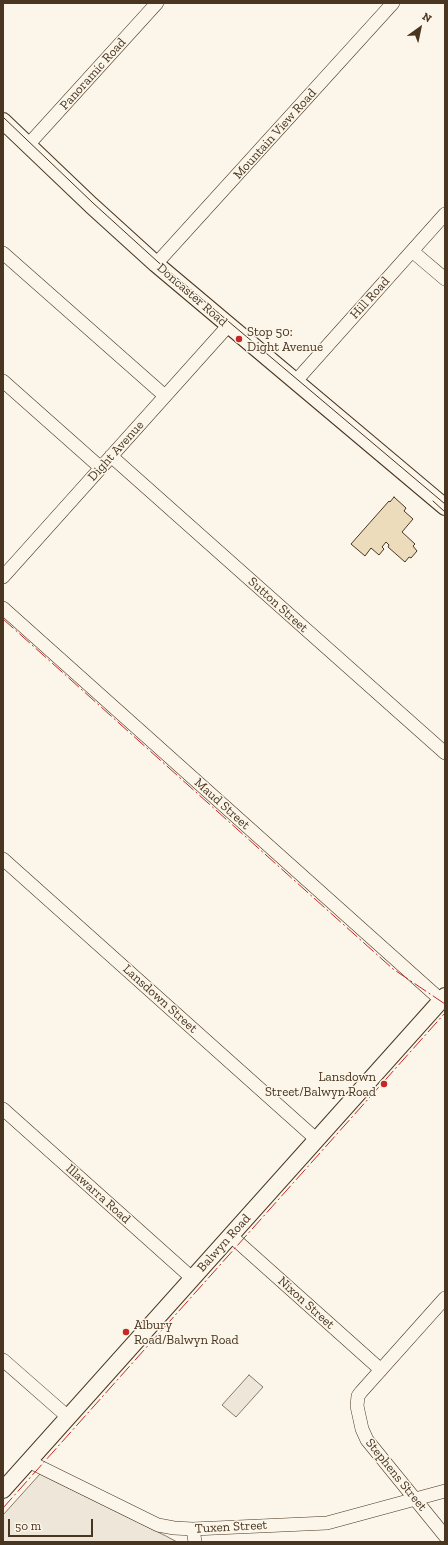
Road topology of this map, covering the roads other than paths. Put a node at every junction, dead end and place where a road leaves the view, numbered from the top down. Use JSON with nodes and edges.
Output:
{"nodes":[{"id":1,"x":157,"y":3,"type":"edge"},
{"id":2,"x":393,"y":3,"type":"edge"},
{"id":3,"x":3,"y":121,"type":"edge"},
{"id":4,"x":28,"y":145,"type":"junction"},
{"id":5,"x":445,"y":214,"type":"edge"},
{"id":6,"x":412,"y":251,"type":"junction"},
{"id":7,"x":3,"y":253,"type":"edge"},
{"id":8,"x":156,"y":264,"type":"junction"},
{"id":9,"x":445,"y":278,"type":"edge"},
{"id":10,"x":228,"y":326,"type":"junction"},
{"id":11,"x":3,"y":381,"type":"edge"},
{"id":12,"x":295,"y":382,"type":"junction"},
{"id":13,"x":165,"y":396,"type":"junction"},
{"id":14,"x":111,"y":456,"type":"junction"},
{"id":15,"x":101,"y":468,"type":"junction"},
{"id":16,"x":445,"y":507,"type":"edge"},
{"id":17,"x":3,"y":577,"type":"edge"},
{"id":18,"x":3,"y":608,"type":"edge"},
{"id":19,"x":445,"y":753,"type":"edge"},
{"id":20,"x":3,"y":859,"type":"edge"},
{"id":21,"x":443,"y":998,"type":"edge"},
{"id":22,"x":3,"y":1109,"type":"edge"},
{"id":23,"x":316,"y":1139,"type":"junction"},
{"id":24,"x":230,"y":1235,"type":"junction"},
{"id":25,"x":192,"y":1278,"type":"junction"},
{"id":26,"x":445,"y":1298,"type":"edge"},
{"id":27,"x":3,"y":1360,"type":"edge"},
{"id":28,"x":381,"y":1370,"type":"junction"},
{"id":29,"x":68,"y":1418,"type":"junction"},
{"id":30,"x":28,"y":1461,"type":"junction"},
{"id":31,"x":3,"y":1490,"type":"edge"},
{"id":32,"x":445,"y":1491,"type":"edge"},
{"id":33,"x":415,"y":1499,"type":"junction"},
{"id":34,"x":194,"y":1536,"type":"edge"},
{"id":35,"x":445,"y":1536,"type":"edge"}],
"edges":[{"from":1,"to":4,"type":"street","name":"Panoramic Road"},
{"from":2,"to":8,"type":"street","name":"Mountain View Road"},
{"from":3,"to":4,"type":"main road","name":"Doncaster Road"},
{"from":4,"to":8,"type":"main road","name":"Doncaster Road"},
{"from":5,"to":6,"type":"street","name":"Hill Road"},
{"from":6,"to":9,"type":"street"},
{"from":6,"to":12,"type":"street","name":"Hill Road"},
{"from":7,"to":13,"type":"street"},
{"from":8,"to":10,"type":"main road","name":"Doncaster Road"},
{"from":10,"to":12,"type":"main road","name":"Doncaster Road"},
{"from":10,"to":13,"type":"street","name":"Dight Avenue"},
{"from":11,"to":15,"type":"street"},
{"from":12,"to":16,"type":"main road","name":"Doncaster Road"},
{"from":13,"to":14,"type":"street","name":"Dight Avenue"},
{"from":14,"to":15,"type":"street","name":"Dight Avenue"},
{"from":14,"to":19,"type":"street","name":"Sutton Street"},
{"from":15,"to":17,"type":"street","name":"Dight Avenue"},
{"from":18,"to":21,"type":"street","name":"Maud Street"},
{"from":20,"to":23,"type":"street","name":"Lansdown Street"},
{"from":21,"to":23,"type":"main road","name":"Balwyn Road"},
{"from":22,"to":25,"type":"street","name":"Illawarra Road"},
{"from":23,"to":24,"type":"main road","name":"Balwyn Road"},
{"from":24,"to":25,"type":"main road","name":"Balwyn Road"},
{"from":24,"to":28,"type":"street","name":"Nixon Street"},
{"from":25,"to":29,"type":"main road","name":"Balwyn Road"},
{"from":26,"to":28,"type":"street","name":"Stephens Street"},
{"from":27,"to":29,"type":"street"},
{"from":28,"to":33,"type":"street","name":"Stephens Street"},
{"from":29,"to":30,"type":"main road","name":"Balwyn Road"},
{"from":30,"to":31,"type":"main road","name":"Balwyn Road"},
{"from":30,"to":34,"type":"street","name":"Tuxen Street"},
{"from":32,"to":33,"type":"street","name":"Tuxen Street"},
{"from":33,"to":34,"type":"street","name":"Tuxen Street"},
{"from":33,"to":35,"type":"street","name":"Stephens Street"}]}
